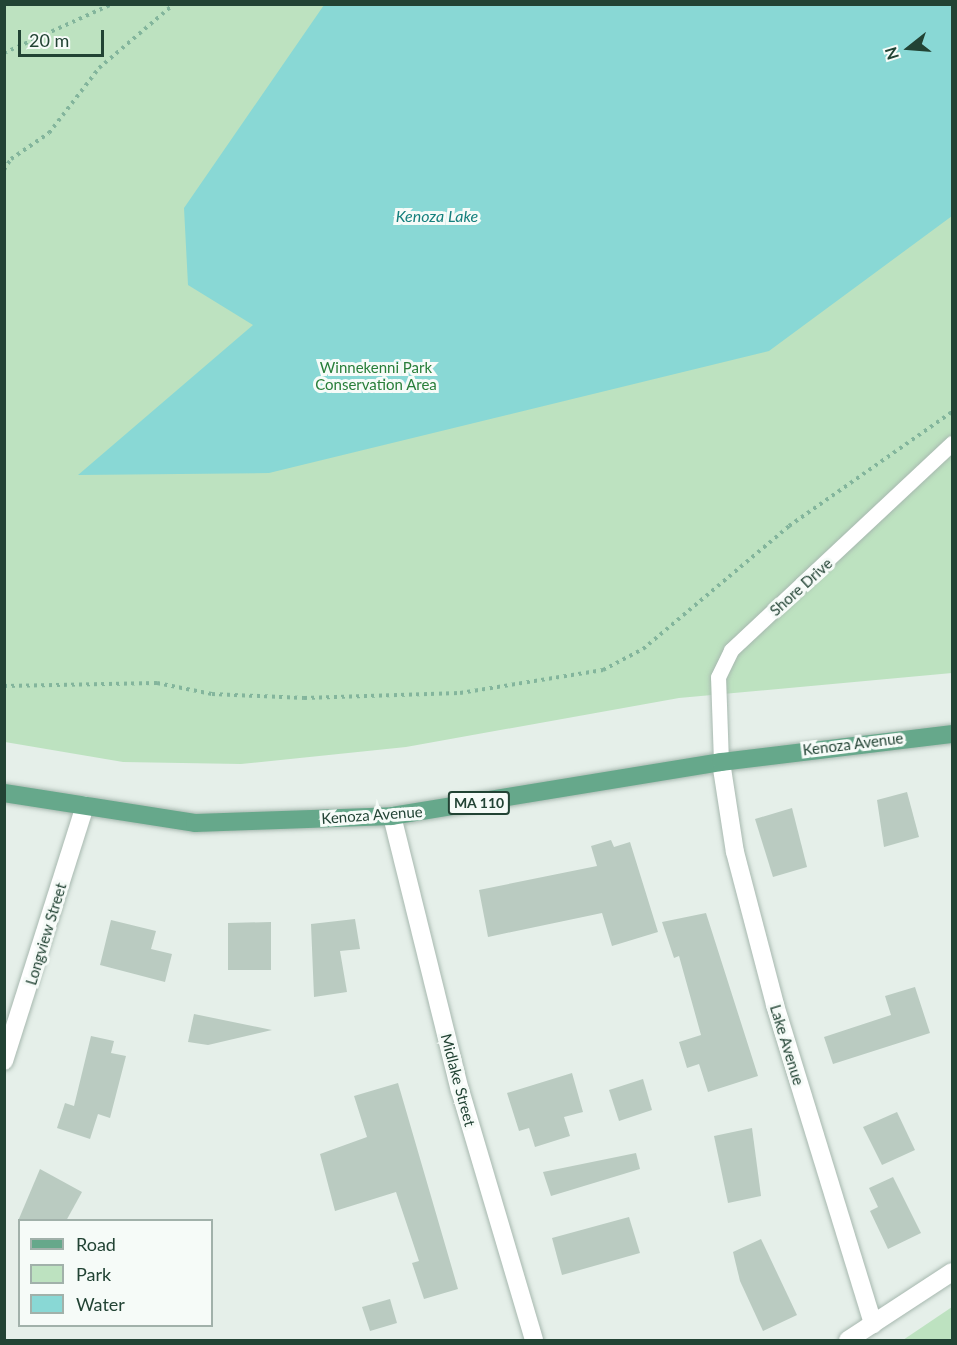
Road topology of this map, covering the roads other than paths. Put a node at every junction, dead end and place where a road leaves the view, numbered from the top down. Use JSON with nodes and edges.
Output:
{"nodes":[{"id":1,"x":952,"y":444,"type":"edge"},
{"id":2,"x":952,"y":734,"type":"edge"},
{"id":3,"x":721,"y":762,"type":"junction"},
{"id":4,"x":4,"y":793,"type":"edge"},
{"id":5,"x":85,"y":806,"type":"junction"},
{"id":6,"x":392,"y":816,"type":"junction"},
{"id":7,"x":4,"y":1061,"type":"edge"},
{"id":8,"x":952,"y":1272,"type":"edge"},
{"id":9,"x":873,"y":1324,"type":"junction"},
{"id":10,"x":534,"y":1341,"type":"edge"},
{"id":11,"x":848,"y":1341,"type":"edge"}],
"edges":[{"from":1,"to":3,"type":"lane","name":"Shore Drive"},
{"from":2,"to":3,"type":"main road","name":"Kenoza Avenue","number":"MA 110"},
{"from":3,"to":6,"type":"main road","name":"Kenoza Avenue","number":"MA 110"},
{"from":3,"to":9,"type":"street","name":"Lake Avenue"},
{"from":4,"to":5,"type":"main road","name":"Kenoza Avenue","number":"MA 110"},
{"from":5,"to":6,"type":"main road","name":"Kenoza Avenue","number":"MA 110"},
{"from":5,"to":7,"type":"street","name":"Longview Street"},
{"from":6,"to":10,"type":"street","name":"Midlake Street"},
{"from":8,"to":9,"type":"street"},
{"from":9,"to":11,"type":"street"}]}
